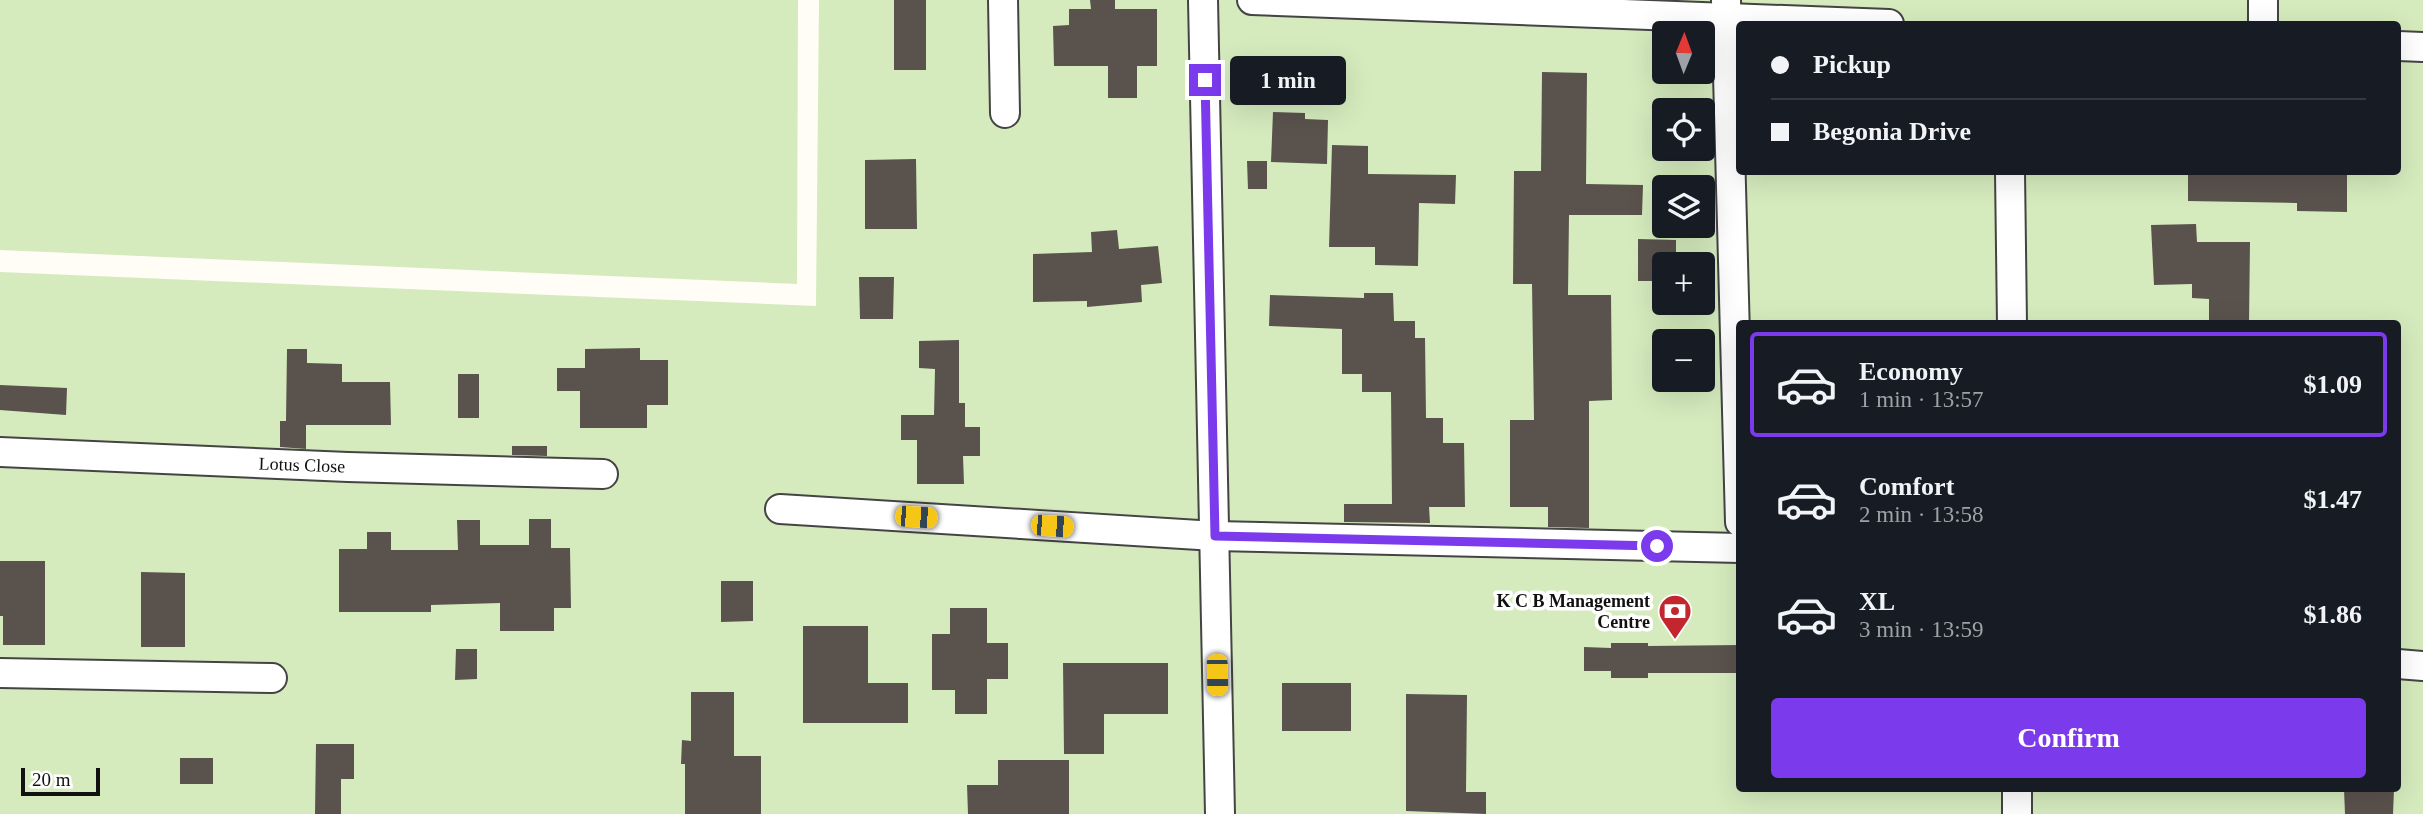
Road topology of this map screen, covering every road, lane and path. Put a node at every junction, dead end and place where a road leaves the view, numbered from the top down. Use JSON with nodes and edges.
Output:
{"nodes":[{"id":1,"x":1003,"y":0,"type":"edge"},
{"id":2,"x":1203,"y":0,"type":"edge"},
{"id":3,"x":1252,"y":0,"type":"edge"},
{"id":4,"x":2263,"y":0,"type":"edge"},
{"id":5,"x":1726,"y":9,"type":"edge"},
{"id":6,"x":1856,"y":21,"type":"edge"},
{"id":7,"x":2263,"y":21,"type":"edge"},
{"id":8,"x":2401,"y":46,"type":"edge"},
{"id":9,"x":2423,"y":47,"type":"edge"},
{"id":10,"x":1004,"y":113,"type":"dead end"},
{"id":11,"x":2010,"y":175,"type":"edge"},
{"id":12,"x":2012,"y":320,"type":"edge"},
{"id":13,"x":1736,"y":375,"type":"edge"},
{"id":14,"x":0,"y":452,"type":"edge"},
{"id":15,"x":603,"y":474,"type":"dead end"},
{"id":16,"x":780,"y":509,"type":"dead end"},
{"id":17,"x":1215,"y":536,"type":"junction"},
{"id":18,"x":1736,"y":548,"type":"edge"},
{"id":19,"x":2401,"y":664,"type":"edge"},
{"id":20,"x":2423,"y":666,"type":"edge"},
{"id":21,"x":0,"y":673,"type":"edge"},
{"id":22,"x":272,"y":678,"type":"dead end"},
{"id":23,"x":2017,"y":792,"type":"edge"},
{"id":24,"x":1220,"y":814,"type":"edge"},
{"id":25,"x":2017,"y":814,"type":"edge"}],
"edges":[{"from":1,"to":10,"type":"street"},
{"from":2,"to":17,"type":"street"},
{"from":3,"to":5,"type":"street"},
{"from":4,"to":7,"type":"street"},
{"from":5,"to":6,"type":"street"},
{"from":5,"to":13,"type":"street"},
{"from":8,"to":9,"type":"street"},
{"from":11,"to":12,"type":"street"},
{"from":14,"to":15,"type":"street","name":"Lotus Close"},
{"from":16,"to":17,"type":"street"},
{"from":17,"to":18,"type":"street"},
{"from":17,"to":24,"type":"street"},
{"from":19,"to":20,"type":"street"},
{"from":21,"to":22,"type":"street"},
{"from":23,"to":25,"type":"street"}]}
